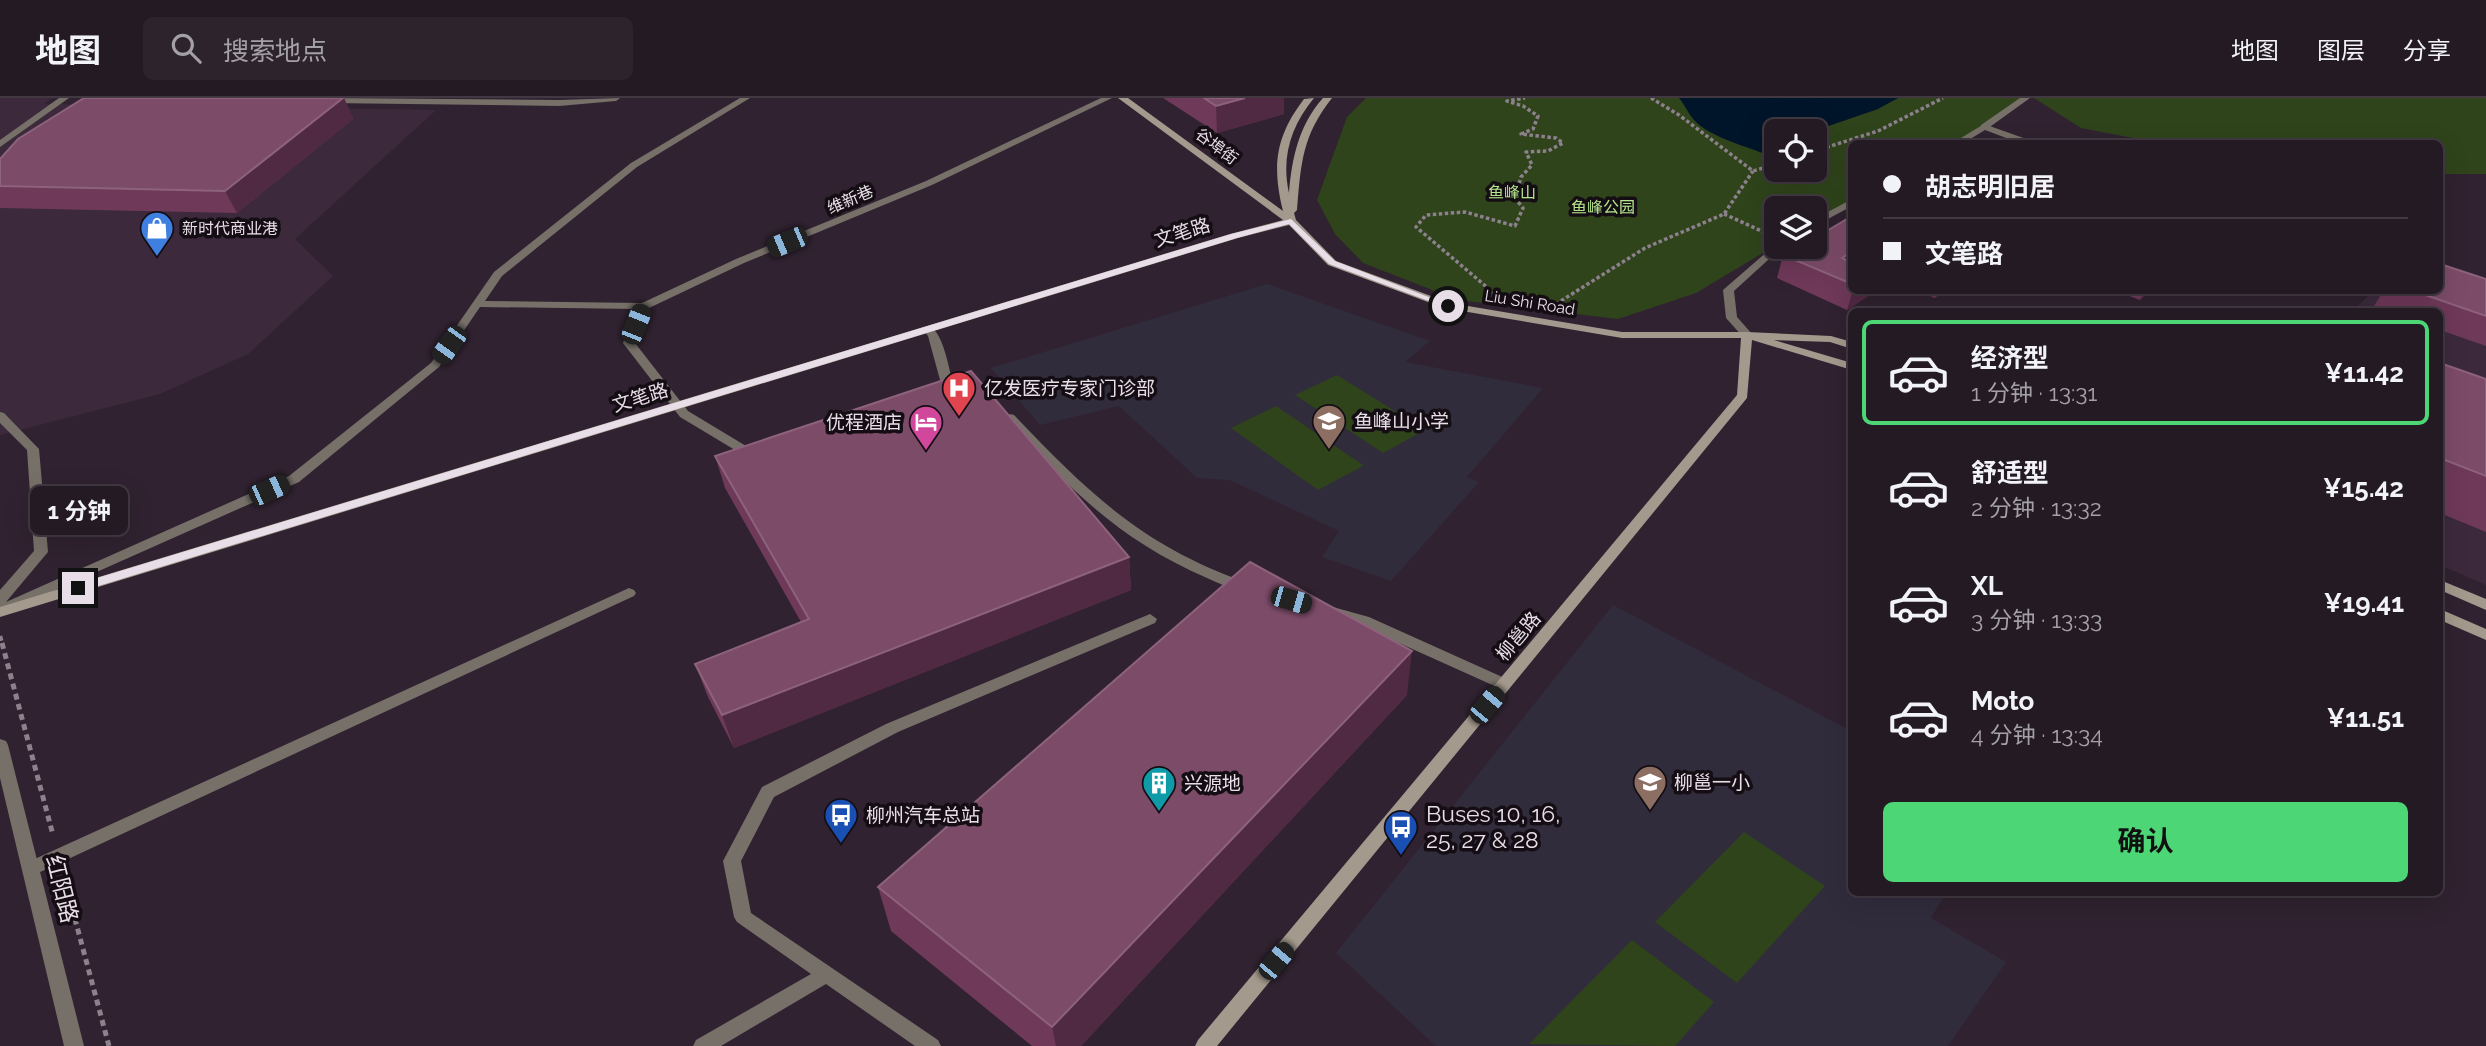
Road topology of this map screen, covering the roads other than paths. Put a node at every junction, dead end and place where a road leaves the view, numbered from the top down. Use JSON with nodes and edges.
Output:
{"nodes":[{"id":1,"x":65,"y":98,"type":"edge"},
{"id":2,"x":616,"y":98,"type":"edge"},
{"id":3,"x":746,"y":98,"type":"edge"},
{"id":4,"x":1108,"y":98,"type":"edge"},
{"id":5,"x":1122,"y":98,"type":"edge"},
{"id":6,"x":1310,"y":98,"type":"edge"},
{"id":7,"x":1328,"y":98,"type":"edge"},
{"id":8,"x":2026,"y":98,"type":"edge"},
{"id":9,"x":319,"y":100,"type":"edge"},
{"id":10,"x":1984,"y":127,"type":"junction"},
{"id":11,"x":1962,"y":140,"type":"edge"},
{"id":12,"x":2021,"y":140,"type":"edge"},
{"id":13,"x":0,"y":144,"type":"edge"},
{"id":14,"x":1848,"y":204,"type":"edge"},
{"id":15,"x":1827,"y":216,"type":"edge"},
{"id":16,"x":1291,"y":221,"type":"junction"},
{"id":17,"x":1764,"y":258,"type":"edge"},
{"id":18,"x":478,"y":304,"type":"junction"},
{"id":19,"x":644,"y":306,"type":"junction"},
{"id":20,"x":929,"y":329,"type":"junction"},
{"id":21,"x":1747,"y":335,"type":"junction"},
{"id":22,"x":1848,"y":344,"type":"edge"},
{"id":23,"x":1848,"y":366,"type":"edge"},
{"id":24,"x":936,"y":397,"type":"edge"},
{"id":25,"x":681,"y":410,"type":"junction"},
{"id":26,"x":1004,"y":412,"type":"edge"},
{"id":27,"x":0,"y":416,"type":"edge"},
{"id":28,"x":767,"y":452,"type":"edge"},
{"id":29,"x":2443,"y":586,"type":"edge"},
{"id":30,"x":1257,"y":590,"type":"edge"},
{"id":31,"x":629,"y":593,"type":"dead end"},
{"id":32,"x":0,"y":599,"type":"edge"},
{"id":33,"x":2486,"y":605,"type":"edge"},
{"id":34,"x":1324,"y":609,"type":"edge"},
{"id":35,"x":0,"y":611,"type":"edge"},
{"id":36,"x":2443,"y":615,"type":"edge"},
{"id":37,"x":1150,"y":619,"type":"dead end"},
{"id":38,"x":2486,"y":635,"type":"edge"},
{"id":39,"x":1504,"y":684,"type":"junction"},
{"id":40,"x":0,"y":745,"type":"edge"},
{"id":41,"x":32,"y":868,"type":"junction"},
{"id":42,"x":826,"y":975,"type":"junction"},
{"id":43,"x":74,"y":1046,"type":"edge"},
{"id":44,"x":703,"y":1046,"type":"edge"},
{"id":45,"x":930,"y":1046,"type":"edge"},
{"id":46,"x":1205,"y":1046,"type":"edge"}],
"edges":[{"from":1,"to":13,"type":"street"},
{"from":2,"to":9,"type":"street"},
{"from":3,"to":18,"type":"street"},
{"from":4,"to":19,"type":"street","name":"维新巷"},
{"from":5,"to":16,"type":"street","name":"谷埠街"},
{"from":6,"to":16,"type":"street"},
{"from":7,"to":16,"type":"street"},
{"from":8,"to":10,"type":"street"},
{"from":10,"to":11,"type":"street"},
{"from":10,"to":12,"type":"street"},
{"from":14,"to":15,"type":"street"},
{"from":16,"to":20,"type":"street","name":"文笔路"},
{"from":16,"to":21,"type":"street","name":"Liu Shi Road"},
{"from":17,"to":21,"type":"street"},
{"from":18,"to":19,"type":"street"},
{"from":18,"to":35,"type":"street"},
{"from":19,"to":25,"type":"street"},
{"from":20,"to":24,"type":"street"},
{"from":20,"to":25,"type":"street","name":"文笔路"},
{"from":21,"to":22,"type":"street","name":"Liu Shi Road"},
{"from":21,"to":23,"type":"street","name":"Liu Shi Road"},
{"from":21,"to":39,"type":"street","name":"柳邕路"},
{"from":25,"to":28,"type":"street"},
{"from":25,"to":35,"type":"street","name":"文笔路"},
{"from":26,"to":30,"type":"street"},
{"from":27,"to":32,"type":"street"},
{"from":29,"to":33,"type":"street"},
{"from":31,"to":41,"type":"street"},
{"from":34,"to":39,"type":"street"},
{"from":36,"to":38,"type":"street"},
{"from":37,"to":42,"type":"street"},
{"from":39,"to":46,"type":"street","name":"柳邕路"},
{"from":40,"to":41,"type":"street","name":"红阳路"},
{"from":41,"to":43,"type":"street","name":"红阳路"},
{"from":42,"to":44,"type":"street"},
{"from":42,"to":45,"type":"street"}]}
